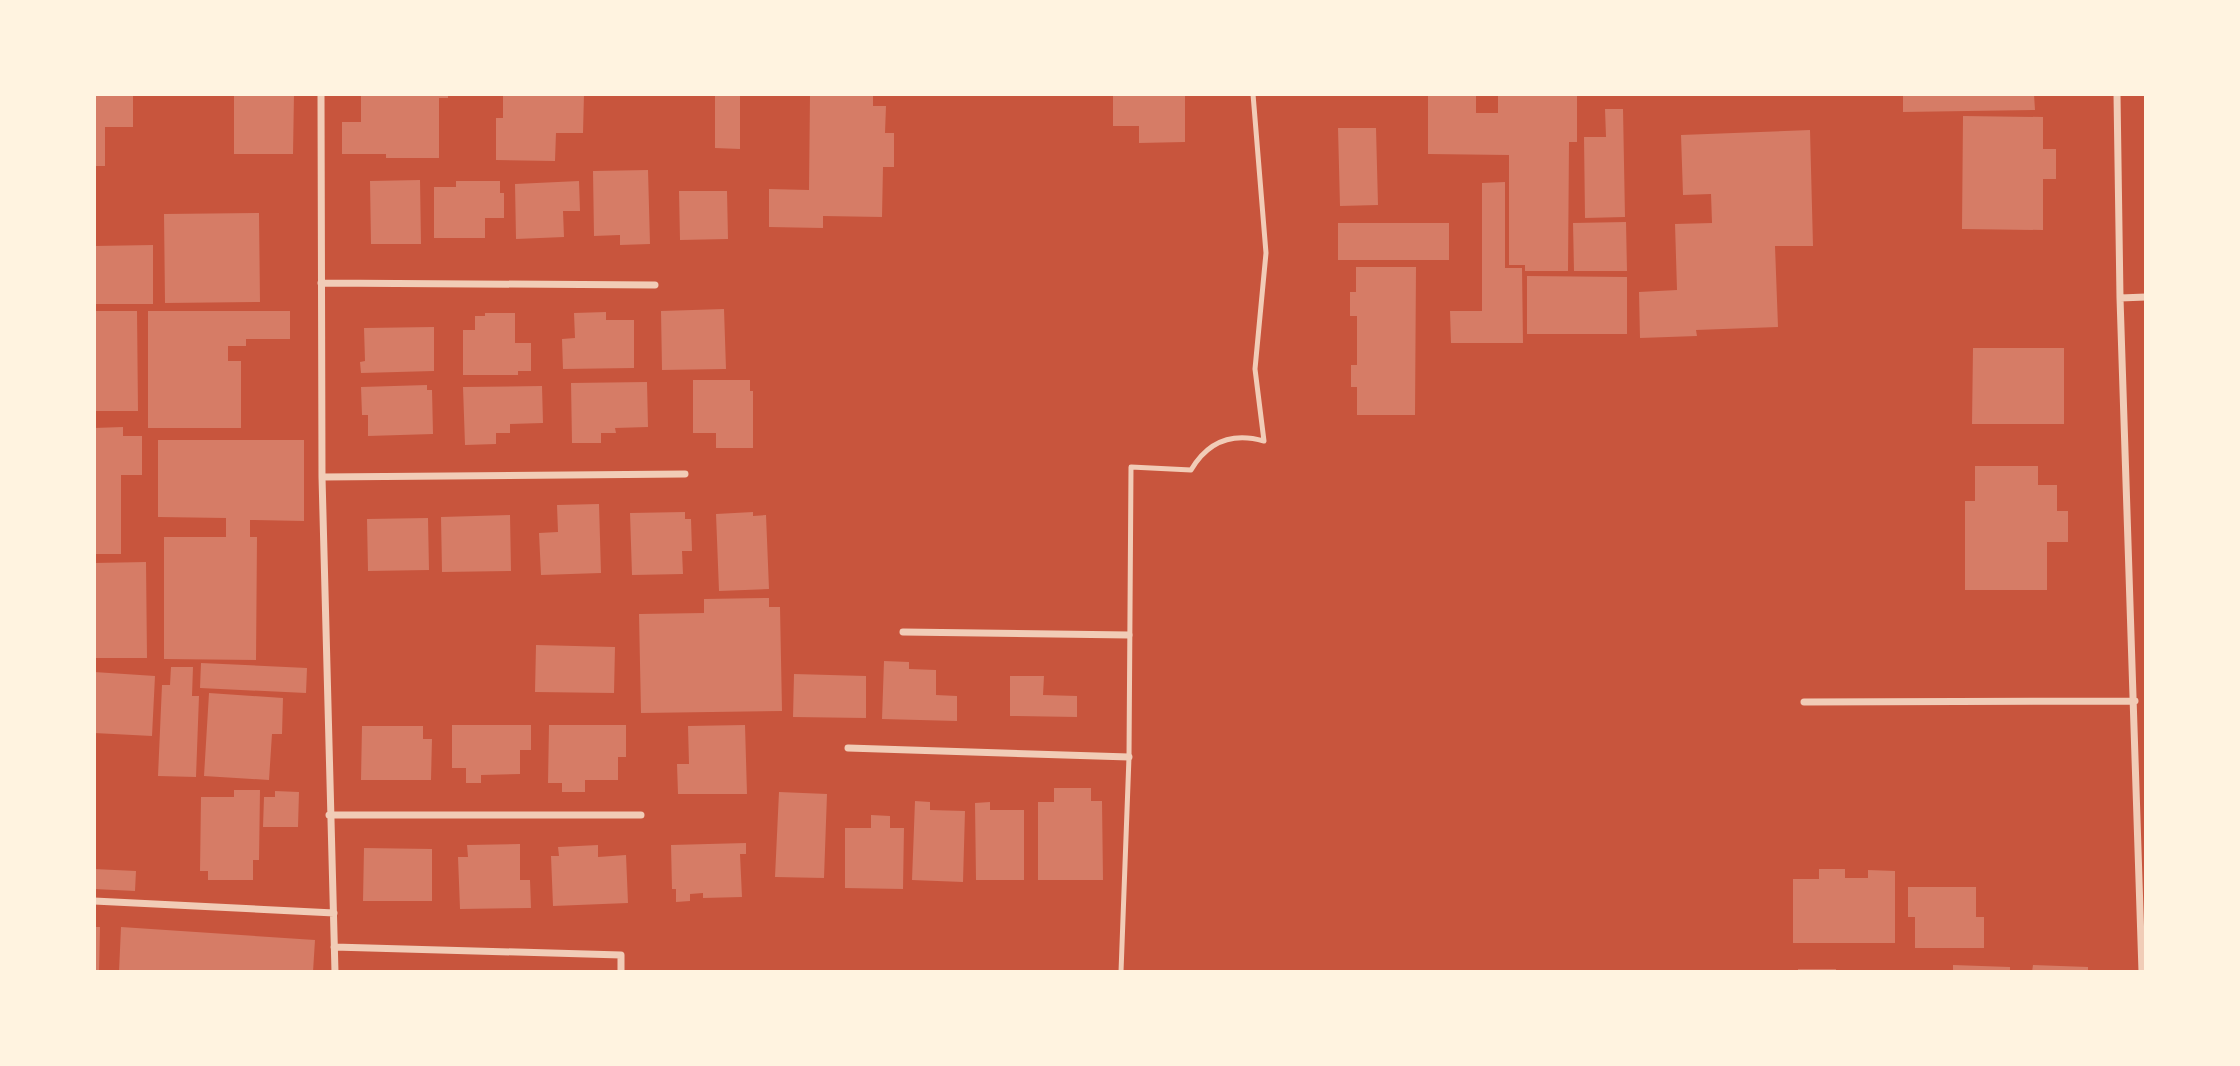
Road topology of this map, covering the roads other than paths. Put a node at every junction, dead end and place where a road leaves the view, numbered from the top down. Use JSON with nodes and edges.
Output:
{"nodes":[{"id":1,"x":321,"y":94,"type":"edge"},
{"id":2,"x":1253,"y":94,"type":"edge"},
{"id":3,"x":2117,"y":94,"type":"edge"},
{"id":4,"x":320,"y":283,"type":"junction"},
{"id":5,"x":655,"y":285,"type":"dead end"},
{"id":6,"x":2146,"y":297,"type":"edge"},
{"id":7,"x":2120,"y":298,"type":"junction"},
{"id":8,"x":685,"y":474,"type":"dead end"},
{"id":9,"x":322,"y":477,"type":"junction"},
{"id":10,"x":903,"y":632,"type":"dead end"},
{"id":11,"x":1129,"y":635,"type":"junction"},
{"id":12,"x":2135,"y":701,"type":"junction"},
{"id":13,"x":1804,"y":702,"type":"dead end"},
{"id":14,"x":848,"y":748,"type":"dead end"},
{"id":15,"x":1129,"y":757,"type":"junction"},
{"id":16,"x":329,"y":815,"type":"junction"},
{"id":17,"x":641,"y":815,"type":"dead end"},
{"id":18,"x":94,"y":901,"type":"edge"},
{"id":19,"x":334,"y":913,"type":"junction"},
{"id":20,"x":334,"y":947,"type":"junction"},
{"id":21,"x":335,"y":971,"type":"edge"},
{"id":22,"x":621,"y":971,"type":"edge"},
{"id":23,"x":1121,"y":971,"type":"edge"},
{"id":24,"x":2142,"y":971,"type":"edge"}],
"edges":[{"from":1,"to":4,"type":"street"},
{"from":2,"to":11,"type":"lane"},
{"from":3,"to":7,"type":"street"},
{"from":4,"to":5,"type":"street"},
{"from":4,"to":9,"type":"street"},
{"from":6,"to":7,"type":"street"},
{"from":7,"to":12,"type":"street"},
{"from":8,"to":9,"type":"street"},
{"from":9,"to":16,"type":"street"},
{"from":10,"to":11,"type":"street"},
{"from":11,"to":15,"type":"lane"},
{"from":12,"to":13,"type":"street"},
{"from":12,"to":24,"type":"street"},
{"from":14,"to":15,"type":"street"},
{"from":15,"to":23,"type":"lane"},
{"from":16,"to":17,"type":"street"},
{"from":16,"to":19,"type":"street"},
{"from":18,"to":19,"type":"street"},
{"from":19,"to":20,"type":"street"},
{"from":20,"to":21,"type":"street"},
{"from":20,"to":22,"type":"street"}]}
